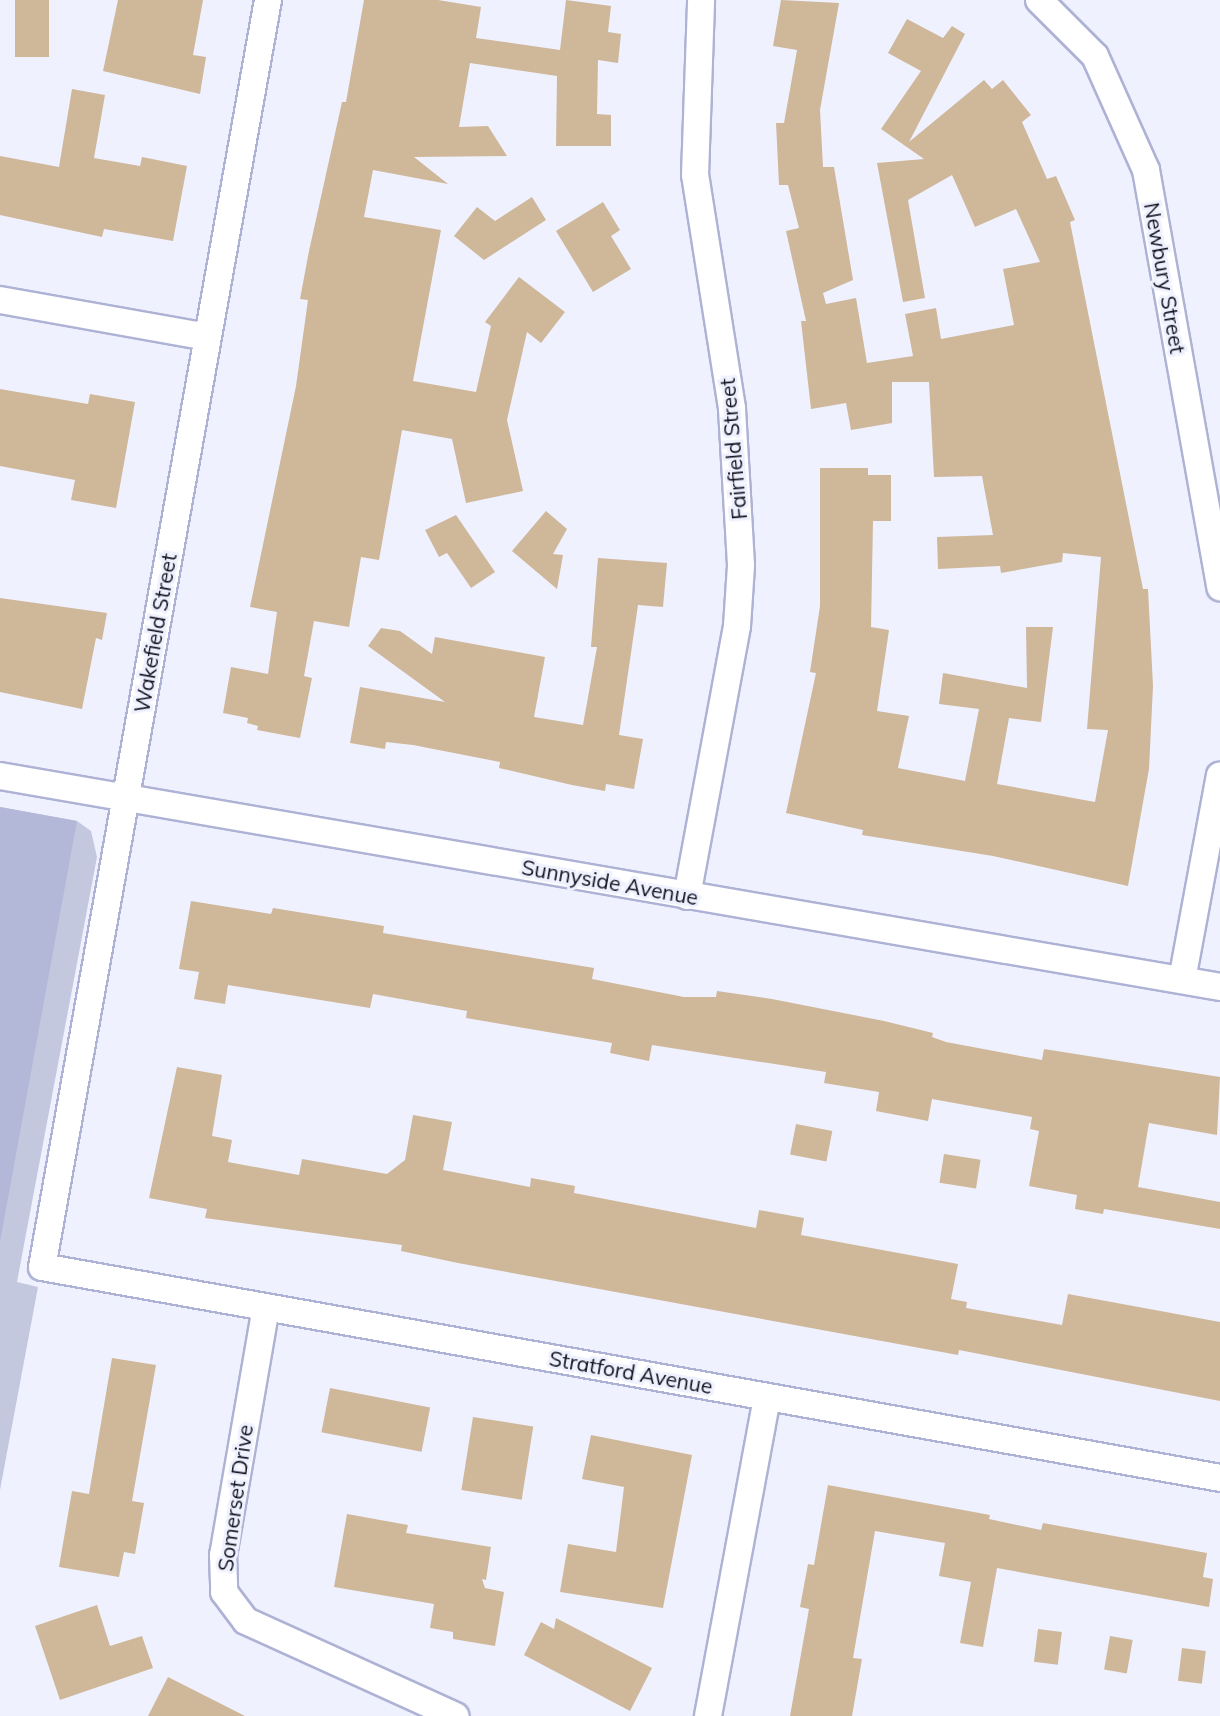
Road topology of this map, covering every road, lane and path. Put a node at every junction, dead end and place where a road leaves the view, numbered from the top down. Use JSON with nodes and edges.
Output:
{"nodes":[{"id":1,"x":268,"y":0,"type":"edge"},
{"id":2,"x":701,"y":0,"type":"edge"},
{"id":3,"x":1039,"y":0,"type":"edge"},
{"id":4,"x":0,"y":300,"type":"edge"},
{"id":5,"x":208,"y":337,"type":"junction"},
{"id":6,"x":1220,"y":587,"type":"edge"},
{"id":7,"x":1220,"y":775,"type":"edge"},
{"id":8,"x":0,"y":776,"type":"edge"},
{"id":9,"x":126,"y":799,"type":"junction"},
{"id":10,"x":687,"y":896,"type":"junction"},
{"id":11,"x":1182,"y":980,"type":"junction"},
{"id":12,"x":1220,"y":987,"type":"edge"},
{"id":13,"x":42,"y":1267,"type":"joint"},
{"id":14,"x":266,"y":1307,"type":"junction"},
{"id":15,"x":767,"y":1397,"type":"junction"},
{"id":16,"x":1220,"y":1478,"type":"edge"},
{"id":17,"x":455,"y":1716,"type":"edge"},
{"id":18,"x":708,"y":1716,"type":"edge"}],
"edges":[{"from":1,"to":5,"type":"street","name":"Wakefield Street"},
{"from":2,"to":10,"type":"street","name":"Fairfield Street"},
{"from":3,"to":6,"type":"street","name":"Newbury Street"},
{"from":4,"to":5,"type":"street"},
{"from":5,"to":9,"type":"street","name":"Wakefield Street"},
{"from":7,"to":11,"type":"street"},
{"from":8,"to":9,"type":"street","name":"Sunnyside Avenue"},
{"from":9,"to":10,"type":"street","name":"Sunnyside Avenue"},
{"from":9,"to":13,"type":"street","name":"Wakefield Street"},
{"from":10,"to":11,"type":"street","name":"Sunnyside Avenue"},
{"from":11,"to":12,"type":"street","name":"Sunnyside Avenue"},
{"from":13,"to":14,"type":"street","name":"Stratford Avenue"},
{"from":14,"to":15,"type":"street","name":"Stratford Avenue"},
{"from":14,"to":17,"type":"street","name":"Somerset Drive"},
{"from":15,"to":16,"type":"street","name":"Stratford Avenue"},
{"from":15,"to":18,"type":"street"}]}
